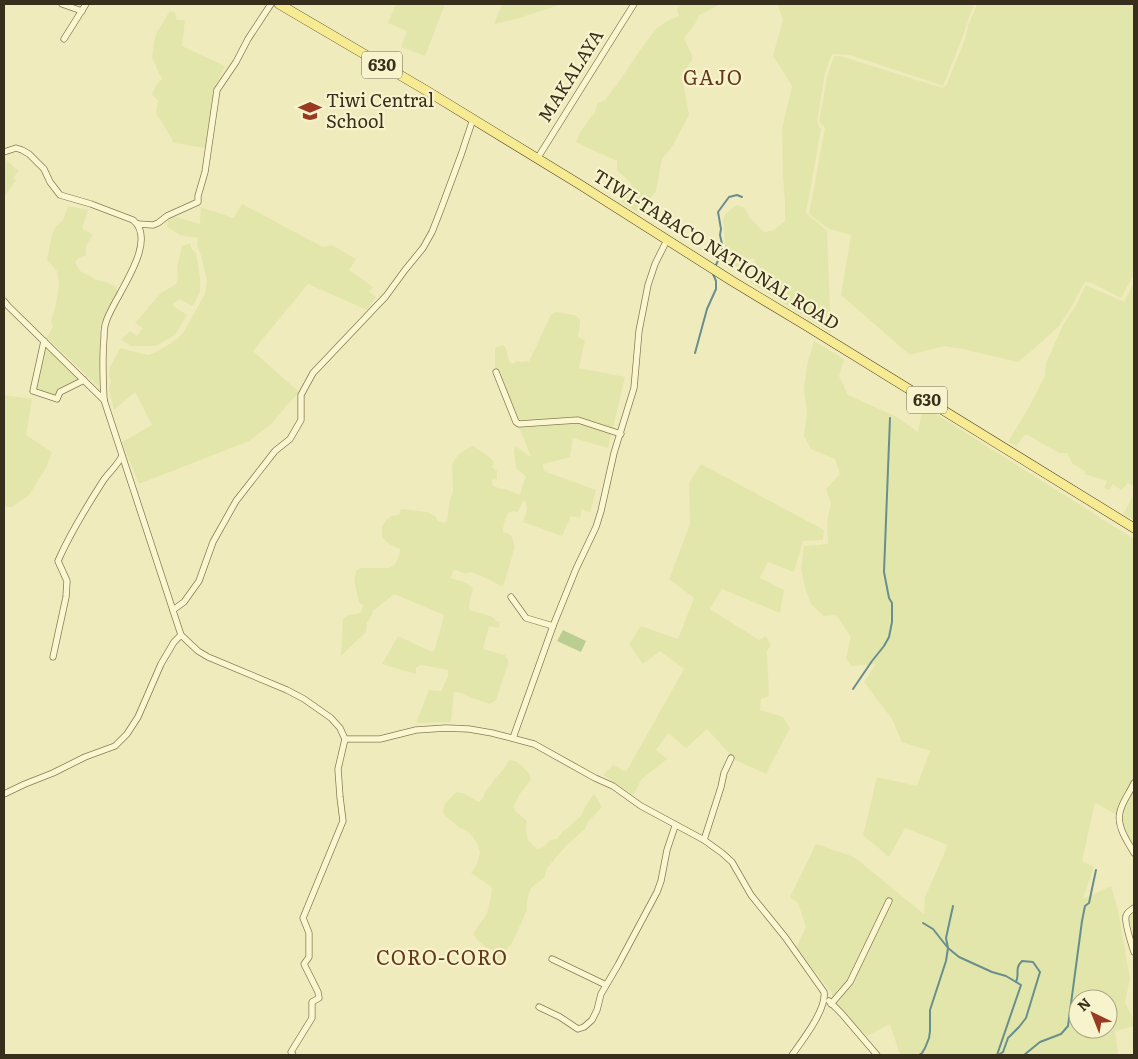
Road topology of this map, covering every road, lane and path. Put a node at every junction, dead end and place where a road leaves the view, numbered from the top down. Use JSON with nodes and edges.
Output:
{"nodes":[{"id":1,"x":62,"y":4,"type":"edge"},
{"id":2,"x":86,"y":4,"type":"edge"},
{"id":3,"x":270,"y":4,"type":"edge"},
{"id":4,"x":279,"y":4,"type":"edge"},
{"id":5,"x":634,"y":4,"type":"edge"},
{"id":6,"x":82,"y":10,"type":"junction"},
{"id":7,"x":64,"y":39,"type":"dead end"},
{"id":8,"x":473,"y":119,"type":"junction"},
{"id":9,"x":4,"y":152,"type":"edge"},
{"id":10,"x":537,"y":159,"type":"junction"},
{"id":11,"x":138,"y":224,"type":"junction"},
{"id":12,"x":667,"y":240,"type":"junction"},
{"id":13,"x":4,"y":300,"type":"edge"},
{"id":14,"x":6,"y":308,"type":"edge"},
{"id":15,"x":44,"y":341,"type":"junction"},
{"id":16,"x":496,"y":372,"type":"dead end"},
{"id":17,"x":84,"y":380,"type":"junction"},
{"id":18,"x":104,"y":400,"type":"junction"},
{"id":19,"x":621,"y":434,"type":"junction"},
{"id":20,"x":122,"y":456,"type":"junction"},
{"id":21,"x":1134,"y":528,"type":"edge"},
{"id":22,"x":511,"y":596,"type":"dead end"},
{"id":23,"x":173,"y":610,"type":"junction"},
{"id":24,"x":553,"y":626,"type":"junction"},
{"id":25,"x":181,"y":635,"type":"junction"},
{"id":26,"x":53,"y":658,"type":"dead end"},
{"id":27,"x":513,"y":738,"type":"junction"},
{"id":28,"x":345,"y":739,"type":"junction"},
{"id":29,"x":731,"y":758,"type":"dead end"},
{"id":30,"x":1134,"y":783,"type":"edge"},
{"id":31,"x":4,"y":794,"type":"edge"},
{"id":32,"x":675,"y":826,"type":"junction"},
{"id":33,"x":704,"y":840,"type":"junction"},
{"id":34,"x":1134,"y":854,"type":"edge"},
{"id":35,"x":889,"y":901,"type":"dead end"},
{"id":36,"x":1134,"y":908,"type":"edge"},
{"id":37,"x":1134,"y":952,"type":"edge"},
{"id":38,"x":552,"y":959,"type":"dead end"},
{"id":39,"x":606,"y":985,"type":"junction"},
{"id":40,"x":825,"y":998,"type":"junction"},
{"id":41,"x":831,"y":1004,"type":"junction"},
{"id":42,"x":539,"y":1007,"type":"dead end"},
{"id":43,"x":293,"y":1055,"type":"edge"},
{"id":44,"x":792,"y":1055,"type":"edge"},
{"id":45,"x":876,"y":1055,"type":"edge"}],
"edges":[{"from":1,"to":6,"type":"street"},
{"from":2,"to":6,"type":"street"},
{"from":3,"to":11,"type":"street"},
{"from":4,"to":8,"type":"main road","name":"TIWI-TABACO NATIONAL ROAD","number":"630"},
{"from":5,"to":10,"type":"street","name":"MAKALAYA"},
{"from":6,"to":7,"type":"street"},
{"from":8,"to":10,"type":"main road","name":"TIWI-TABACO NATIONAL ROAD","number":"630"},
{"from":8,"to":23,"type":"street"},
{"from":9,"to":11,"type":"street"},
{"from":10,"to":12,"type":"main road","name":"TIWI-TABACO NATIONAL ROAD","number":"630"},
{"from":11,"to":18,"type":"street"},
{"from":12,"to":19,"type":"street"},
{"from":12,"to":21,"type":"main road","name":"TIWI-TABACO NATIONAL ROAD","number":"630"},
{"from":13,"to":14,"type":"street"},
{"from":14,"to":15,"type":"street"},
{"from":15,"to":17,"type":"street"},
{"from":15,"to":17,"type":"street"},
{"from":16,"to":19,"type":"street"},
{"from":17,"to":18,"type":"street"},
{"from":18,"to":20,"type":"street"},
{"from":19,"to":24,"type":"street"},
{"from":20,"to":23,"type":"street"},
{"from":20,"to":26,"type":"street"},
{"from":22,"to":24,"type":"street"},
{"from":23,"to":25,"type":"street"},
{"from":24,"to":27,"type":"street"},
{"from":25,"to":28,"type":"street"},
{"from":25,"to":31,"type":"street"},
{"from":27,"to":28,"type":"street"},
{"from":27,"to":32,"type":"street"},
{"from":28,"to":43,"type":"street"},
{"from":29,"to":33,"type":"street"},
{"from":30,"to":34,"type":"street"},
{"from":32,"to":33,"type":"street"},
{"from":32,"to":39,"type":"street"},
{"from":33,"to":40,"type":"street"},
{"from":35,"to":41,"type":"street"},
{"from":36,"to":37,"type":"street"},
{"from":38,"to":39,"type":"street"},
{"from":39,"to":42,"type":"street"},
{"from":40,"to":41,"type":"street"},
{"from":40,"to":44,"type":"street"},
{"from":41,"to":45,"type":"street"}]}
